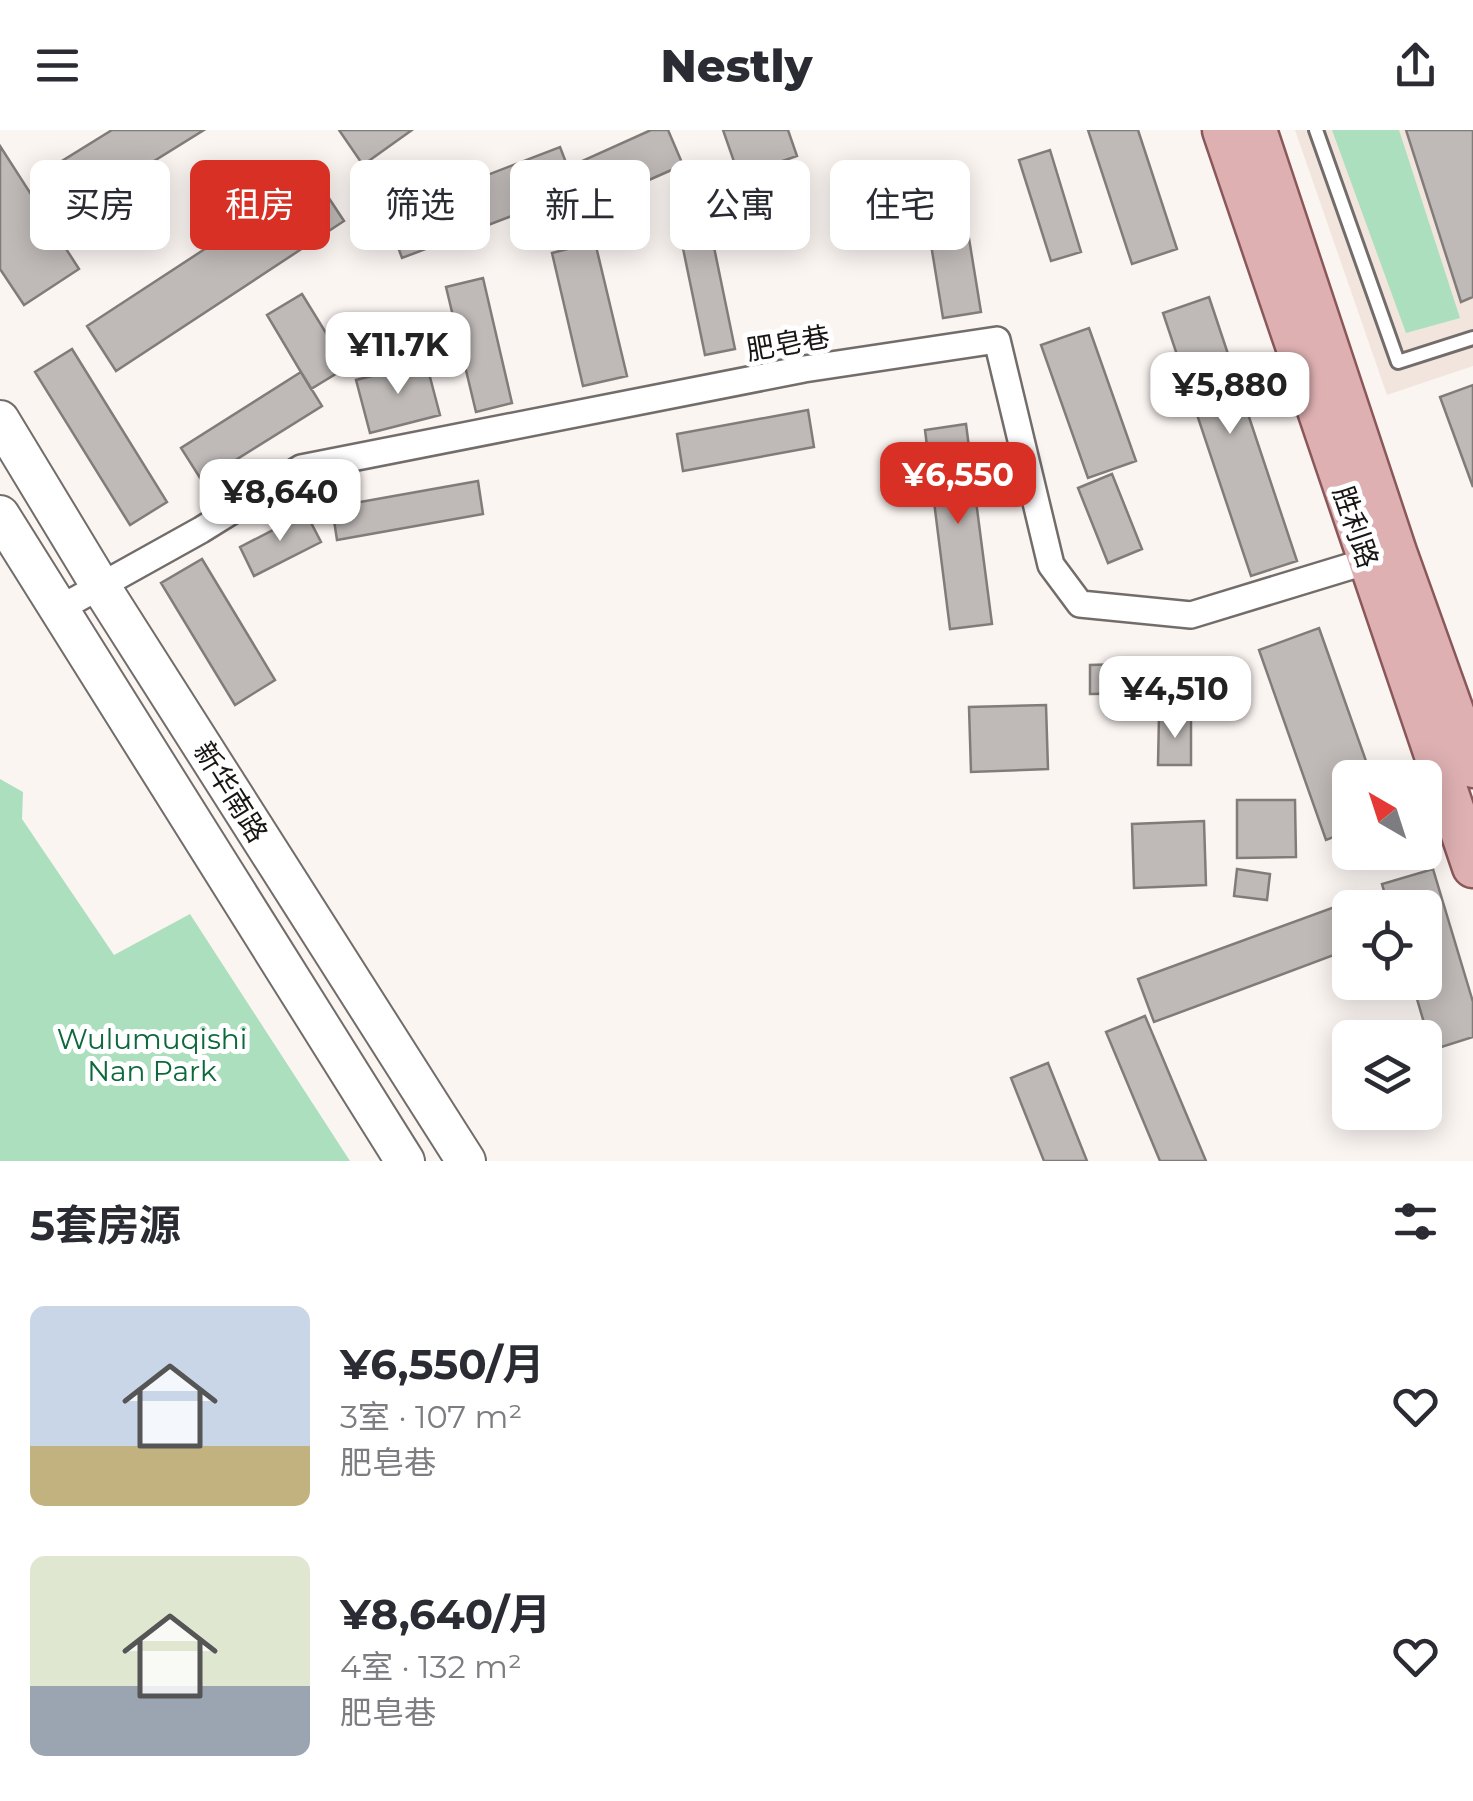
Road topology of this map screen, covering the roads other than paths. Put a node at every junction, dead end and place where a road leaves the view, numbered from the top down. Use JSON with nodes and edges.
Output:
{"nodes":[{"id":1,"x":1222,"y":130,"type":"edge"},
{"id":2,"x":1256,"y":130,"type":"edge"},
{"id":3,"x":1316,"y":130,"type":"edge"},
{"id":4,"x":1473,"y":338,"type":"edge"},
{"id":5,"x":0,"y":420,"type":"edge"},
{"id":6,"x":0,"y":515,"type":"edge"},
{"id":7,"x":1368,"y":560,"type":"junction"},
{"id":8,"x":101,"y":588,"type":"junction"},
{"id":9,"x":59,"y":609,"type":"junction"},
{"id":10,"x":1473,"y":766,"type":"edge"},
{"id":11,"x":1473,"y":867,"type":"edge"},
{"id":12,"x":405,"y":1161,"type":"edge"},
{"id":13,"x":466,"y":1161,"type":"edge"}],
"edges":[{"from":1,"to":7,"type":"main road","name":"胜利路"},
{"from":2,"to":10,"type":"main road","name":"胜利路"},
{"from":3,"to":4,"type":"lane"},
{"from":5,"to":8,"type":"main road","name":"新华南路"},
{"from":6,"to":9,"type":"main road","name":"新华南路"},
{"from":7,"to":8,"type":"street","name":"肥皂巷"},
{"from":7,"to":11,"type":"main road","name":"胜利路"},
{"from":8,"to":9,"type":"street","name":"肥皂巷"},
{"from":8,"to":13,"type":"main road","name":"新华南路"},
{"from":9,"to":12,"type":"main road","name":"新华南路"}]}
